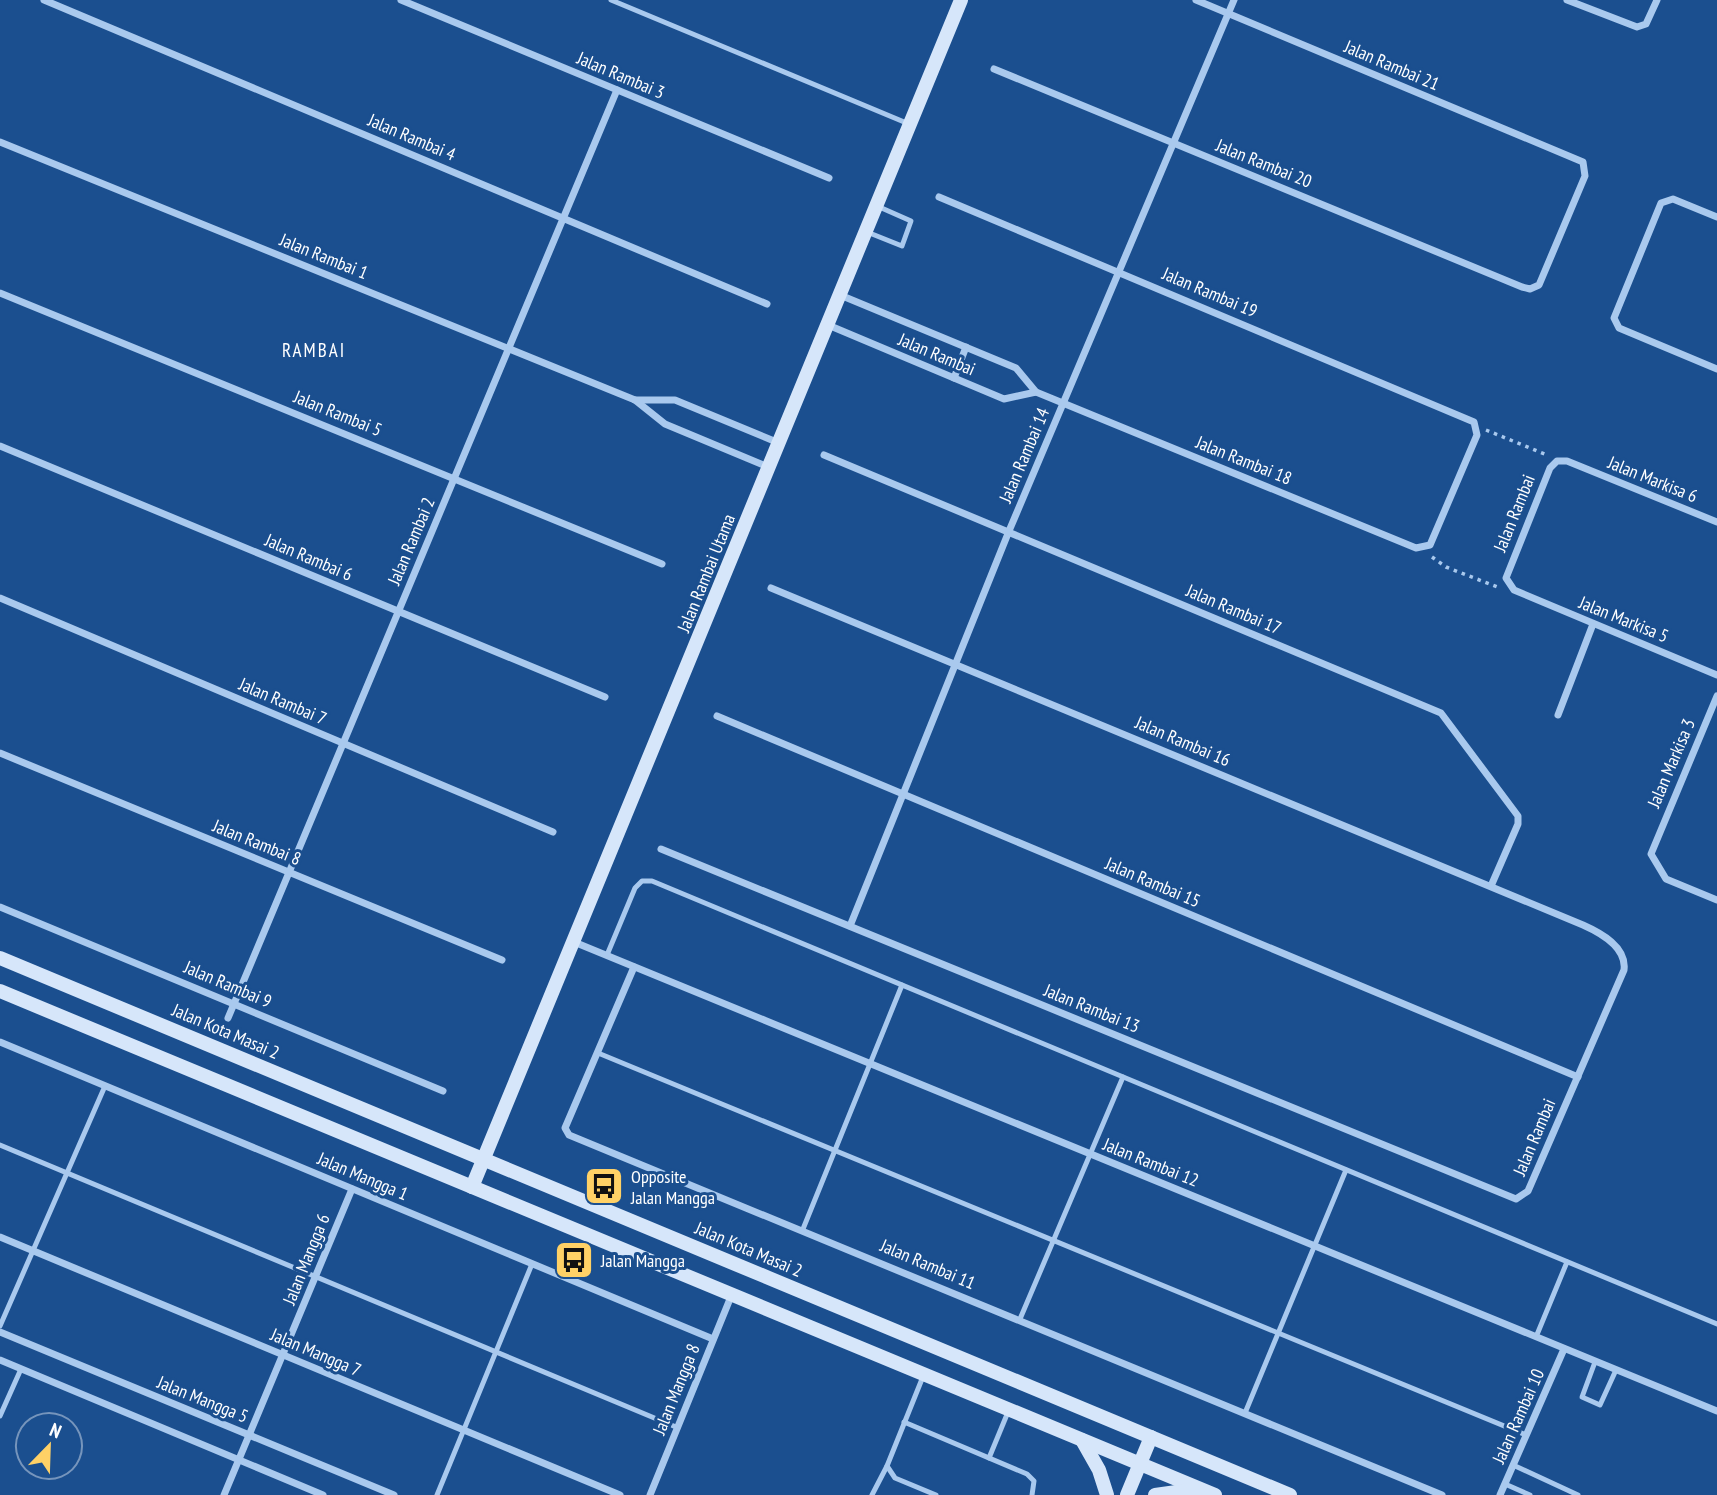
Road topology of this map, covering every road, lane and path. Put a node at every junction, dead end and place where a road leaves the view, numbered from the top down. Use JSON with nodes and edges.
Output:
{"nodes":[{"id":1,"x":44,"y":0,"type":"edge"},
{"id":2,"x":401,"y":0,"type":"edge"},
{"id":3,"x":611,"y":0,"type":"edge"},
{"id":4,"x":961,"y":0,"type":"edge"},
{"id":5,"x":1196,"y":0,"type":"edge"},
{"id":6,"x":1234,"y":0,"type":"edge"},
{"id":7,"x":1567,"y":0,"type":"edge"},
{"id":8,"x":1657,"y":0,"type":"edge"},
{"id":9,"x":1228,"y":13,"type":"junction"},
{"id":10,"x":994,"y":69,"type":"dead end"},
{"id":11,"x":617,"y":90,"type":"junction"},
{"id":12,"x":910,"y":124,"type":"junction"},
{"id":13,"x":0,"y":142,"type":"edge"},
{"id":14,"x":1174,"y":143,"type":"junction"},
{"id":15,"x":829,"y":178,"type":"dead end"},
{"id":16,"x":939,"y":197,"type":"dead end"},
{"id":17,"x":877,"y":206,"type":"junction"},
{"id":18,"x":563,"y":218,"type":"junction"},
{"id":19,"x":1717,"y":218,"type":"edge"},
{"id":20,"x":867,"y":232,"type":"junction"},
{"id":21,"x":1120,"y":271,"type":"junction"},
{"id":22,"x":1522,"y":287,"type":"joint"},
{"id":23,"x":0,"y":293,"type":"edge"},
{"id":24,"x":840,"y":295,"type":"junction"},
{"id":25,"x":767,"y":304,"type":"dead end"},
{"id":26,"x":828,"y":325,"type":"junction"},
{"id":27,"x":966,"y":347,"type":"junction"},
{"id":28,"x":509,"y":348,"type":"junction"},
{"id":29,"x":1717,"y":369,"type":"edge"},
{"id":30,"x":954,"y":378,"type":"junction"},
{"id":31,"x":1036,"y":392,"type":"junction"},
{"id":32,"x":635,"y":400,"type":"junction"},
{"id":33,"x":1063,"y":403,"type":"junction"},
{"id":34,"x":1498,"y":434,"type":"dead end"},
{"id":35,"x":779,"y":444,"type":"junction"},
{"id":36,"x":0,"y":446,"type":"edge"},
{"id":37,"x":824,"y":455,"type":"dead end"},
{"id":38,"x":1547,"y":455,"type":"dead end"},
{"id":39,"x":1576,"y":465,"type":"joint"},
{"id":40,"x":769,"y":468,"type":"junction"},
{"id":41,"x":454,"y":477,"type":"junction"},
{"id":42,"x":1717,"y":522,"type":"edge"},
{"id":43,"x":1009,"y":531,"type":"junction"},
{"id":44,"x":1413,"y":547,"type":"joint"},
{"id":45,"x":662,"y":564,"type":"dead end"},
{"id":46,"x":1446,"y":567,"type":"dead end"},
{"id":47,"x":1492,"y":587,"type":"dead end"},
{"id":48,"x":771,"y":588,"type":"dead end"},
{"id":49,"x":1520,"y":593,"type":"joint"},
{"id":50,"x":0,"y":597,"type":"edge"},
{"id":51,"x":398,"y":612,"type":"junction"},
{"id":52,"x":1593,"y":624,"type":"junction"},
{"id":53,"x":955,"y":664,"type":"junction"},
{"id":54,"x":1717,"y":675,"type":"edge"},
{"id":55,"x":1717,"y":696,"type":"edge"},
{"id":56,"x":605,"y":697,"type":"dead end"},
{"id":57,"x":1558,"y":715,"type":"dead end"},
{"id":58,"x":717,"y":716,"type":"dead end"},
{"id":59,"x":342,"y":743,"type":"junction"},
{"id":60,"x":0,"y":753,"type":"edge"},
{"id":61,"x":903,"y":794,"type":"junction"},
{"id":62,"x":553,"y":832,"type":"dead end"},
{"id":63,"x":661,"y":849,"type":"dead end"},
{"id":64,"x":288,"y":872,"type":"junction"},
{"id":65,"x":1491,"y":886,"type":"junction"},
{"id":66,"x":1717,"y":900,"type":"edge"},
{"id":67,"x":0,"y":907,"type":"edge"},
{"id":68,"x":1583,"y":925,"type":"joint"},
{"id":69,"x":850,"y":926,"type":"junction"},
{"id":70,"x":574,"y":942,"type":"junction"},
{"id":71,"x":607,"y":955,"type":"junction"},
{"id":72,"x":0,"y":958,"type":"edge"},
{"id":73,"x":502,"y":960,"type":"dead end"},
{"id":74,"x":634,"y":967,"type":"junction"},
{"id":75,"x":902,"y":985,"type":"junction"},
{"id":76,"x":0,"y":991,"type":"edge"},
{"id":77,"x":234,"y":1003,"type":"junction"},
{"id":78,"x":228,"y":1018,"type":"dead end"},
{"id":79,"x":0,"y":1042,"type":"edge"},
{"id":80,"x":598,"y":1053,"type":"junction"},
{"id":81,"x":871,"y":1065,"type":"junction"},
{"id":82,"x":1123,"y":1077,"type":"junction"},
{"id":83,"x":1578,"y":1077,"type":"junction"},
{"id":84,"x":104,"y":1086,"type":"junction"},
{"id":85,"x":443,"y":1091,"type":"dead end"},
{"id":86,"x":0,"y":1145,"type":"edge"},
{"id":87,"x":835,"y":1152,"type":"junction"},
{"id":88,"x":1090,"y":1154,"type":"junction"},
{"id":89,"x":484,"y":1159,"type":"junction"},
{"id":90,"x":1346,"y":1170,"type":"junction"},
{"id":91,"x":66,"y":1173,"type":"junction"},
{"id":92,"x":472,"y":1187,"type":"junction"},
{"id":93,"x":352,"y":1189,"type":"junction"},
{"id":94,"x":1510,"y":1198,"type":"joint"},
{"id":95,"x":803,"y":1229,"type":"junction"},
{"id":96,"x":0,"y":1237,"type":"edge"},
{"id":97,"x":1053,"y":1241,"type":"junction"},
{"id":98,"x":1314,"y":1246,"type":"junction"},
{"id":99,"x":33,"y":1251,"type":"junction"},
{"id":100,"x":1567,"y":1262,"type":"junction"},
{"id":101,"x":532,"y":1264,"type":"junction"},
{"id":102,"x":315,"y":1277,"type":"junction"},
{"id":103,"x":732,"y":1294,"type":"junction"},
{"id":104,"x":1020,"y":1319,"type":"junction"},
{"id":105,"x":1717,"y":1324,"type":"edge"},
{"id":106,"x":0,"y":1326,"type":"edge"},
{"id":107,"x":0,"y":1332,"type":"edge"},
{"id":108,"x":1278,"y":1333,"type":"junction"},
{"id":109,"x":1536,"y":1337,"type":"junction"},
{"id":110,"x":713,"y":1339,"type":"junction"},
{"id":111,"x":1564,"y":1349,"type":"junction"},
{"id":112,"x":496,"y":1352,"type":"junction"},
{"id":113,"x":284,"y":1356,"type":"junction"},
{"id":114,"x":0,"y":1360,"type":"edge"},
{"id":115,"x":1595,"y":1362,"type":"junction"},
{"id":116,"x":21,"y":1369,"type":"junction"},
{"id":117,"x":1616,"y":1370,"type":"junction"},
{"id":118,"x":924,"y":1374,"type":"junction"},
{"id":119,"x":1009,"y":1410,"type":"junction"},
{"id":120,"x":1717,"y":1411,"type":"edge"},
{"id":121,"x":1245,"y":1413,"type":"junction"},
{"id":122,"x":0,"y":1416,"type":"edge"},
{"id":123,"x":904,"y":1422,"type":"junction"},
{"id":124,"x":676,"y":1427,"type":"junction"},
{"id":125,"x":464,"y":1430,"type":"junction"},
{"id":126,"x":1526,"y":1435,"type":"junction"},
{"id":127,"x":250,"y":1436,"type":"junction"},
{"id":128,"x":1151,"y":1437,"type":"junction"},
{"id":129,"x":1082,"y":1440,"type":"junction"},
{"id":130,"x":989,"y":1458,"type":"junction"},
{"id":131,"x":239,"y":1461,"type":"junction"},
{"id":132,"x":1140,"y":1464,"type":"junction"},
{"id":133,"x":1513,"y":1465,"type":"junction"},
{"id":134,"x":887,"y":1466,"type":"junction"},
{"id":135,"x":1505,"y":1484,"type":"junction"},
{"id":136,"x":1200,"y":1489,"type":"junction"},
{"id":137,"x":224,"y":1495,"type":"edge"},
{"id":138,"x":323,"y":1495,"type":"edge"},
{"id":139,"x":394,"y":1495,"type":"edge"},
{"id":140,"x":437,"y":1495,"type":"edge"},
{"id":141,"x":620,"y":1495,"type":"edge"},
{"id":142,"x":650,"y":1495,"type":"edge"},
{"id":143,"x":872,"y":1495,"type":"edge"},
{"id":144,"x":936,"y":1495,"type":"edge"},
{"id":145,"x":1032,"y":1495,"type":"edge"},
{"id":146,"x":1107,"y":1495,"type":"edge"},
{"id":147,"x":1127,"y":1495,"type":"edge"},
{"id":148,"x":1155,"y":1495,"type":"edge"},
{"id":149,"x":1215,"y":1495,"type":"edge"},
{"id":150,"x":1290,"y":1495,"type":"edge"},
{"id":151,"x":1442,"y":1495,"type":"edge"},
{"id":152,"x":1500,"y":1495,"type":"edge"},
{"id":153,"x":1530,"y":1495,"type":"edge"},
{"id":154,"x":1578,"y":1495,"type":"edge"}],
"edges":[{"from":1,"to":18,"type":"street","name":"Jalan Rambai 4"},
{"from":2,"to":11,"type":"street","name":"Jalan Rambai 3"},
{"from":3,"to":12,"type":"lane"},
{"from":4,"to":12,"type":"main road","name":"Jalan Rambai Utama"},
{"from":5,"to":9,"type":"street","name":"Jalan Rambai 21"},
{"from":6,"to":9,"type":"street","name":"Jalan Rambai 14"},
{"from":7,"to":8,"type":"street"},
{"from":9,"to":14,"type":"street","name":"Jalan Rambai 14"},
{"from":9,"to":22,"type":"street","name":"Jalan Rambai 21"},
{"from":10,"to":14,"type":"street","name":"Jalan Rambai 20"},
{"from":11,"to":15,"type":"street","name":"Jalan Rambai 3"},
{"from":11,"to":18,"type":"street","name":"Jalan Rambai 2"},
{"from":12,"to":17,"type":"main road","name":"Jalan Rambai Utama"},
{"from":13,"to":28,"type":"street","name":"Jalan Rambai 1"},
{"from":14,"to":21,"type":"street","name":"Jalan Rambai 14"},
{"from":14,"to":22,"type":"street","name":"Jalan Rambai 20"},
{"from":16,"to":21,"type":"street","name":"Jalan Rambai 19"},
{"from":17,"to":20,"type":"main road","name":"Jalan Rambai Utama"},
{"from":17,"to":20,"type":"lane"},
{"from":18,"to":25,"type":"street","name":"Jalan Rambai 4"},
{"from":18,"to":28,"type":"street","name":"Jalan Rambai 2"},
{"from":19,"to":29,"type":"street"},
{"from":20,"to":24,"type":"main road","name":"Jalan Rambai Utama"},
{"from":21,"to":33,"type":"street","name":"Jalan Rambai 14"},
{"from":21,"to":44,"type":"street","name":"Jalan Rambai 19"},
{"from":23,"to":41,"type":"street","name":"Jalan Rambai 5"},
{"from":24,"to":26,"type":"main road","name":"Jalan Rambai Utama"},
{"from":24,"to":27,"type":"street","name":"Jalan Rambai"},
{"from":26,"to":30,"type":"street","name":"Jalan Rambai"},
{"from":26,"to":35,"type":"main road","name":"Jalan Rambai Utama"},
{"from":27,"to":30,"type":"street"},
{"from":27,"to":31,"type":"street","name":"Jalan Rambai"},
{"from":28,"to":32,"type":"street","name":"Jalan Rambai 1"},
{"from":28,"to":41,"type":"street","name":"Jalan Rambai 2"},
{"from":30,"to":31,"type":"street","name":"Jalan Rambai"},
{"from":31,"to":33,"type":"street","name":"Jalan Rambai"},
{"from":32,"to":35,"type":"street","name":"Jalan Rambai 1"},
{"from":32,"to":40,"type":"street","name":"Jalan Rambai 1"},
{"from":33,"to":43,"type":"street","name":"Jalan Rambai 14"},
{"from":33,"to":44,"type":"street","name":"Jalan Rambai 18"},
{"from":34,"to":38,"type":"path"},
{"from":35,"to":40,"type":"main road","name":"Jalan Rambai Utama"},
{"from":36,"to":51,"type":"street","name":"Jalan Rambai 6"},
{"from":37,"to":43,"type":"street","name":"Jalan Rambai 17"},
{"from":39,"to":42,"type":"street","name":"Jalan Markisa 6"},
{"from":39,"to":49,"type":"street","name":"Jalan Rambai"},
{"from":40,"to":70,"type":"main road","name":"Jalan Rambai Utama"},
{"from":41,"to":45,"type":"street","name":"Jalan Rambai 5"},
{"from":41,"to":51,"type":"street","name":"Jalan Rambai 2"},
{"from":43,"to":53,"type":"street","name":"Jalan Rambai 14"},
{"from":43,"to":65,"type":"street","name":"Jalan Rambai 17"},
{"from":46,"to":47,"type":"path"},
{"from":48,"to":53,"type":"street","name":"Jalan Rambai 16"},
{"from":49,"to":52,"type":"street","name":"Jalan Markisa 5"},
{"from":50,"to":59,"type":"street","name":"Jalan Rambai 7"},
{"from":51,"to":56,"type":"street","name":"Jalan Rambai 6"},
{"from":51,"to":59,"type":"street","name":"Jalan Rambai 2"},
{"from":52,"to":54,"type":"street","name":"Jalan Markisa 5"},
{"from":52,"to":57,"type":"street"},
{"from":53,"to":61,"type":"street","name":"Jalan Rambai 14"},
{"from":53,"to":65,"type":"street","name":"Jalan Rambai 16"},
{"from":55,"to":66,"type":"street","name":"Jalan Markisa 3"},
{"from":58,"to":61,"type":"street","name":"Jalan Rambai 15"},
{"from":59,"to":62,"type":"street","name":"Jalan Rambai 7"},
{"from":59,"to":64,"type":"street","name":"Jalan Rambai 2"},
{"from":60,"to":64,"type":"street","name":"Jalan Rambai 8"},
{"from":61,"to":69,"type":"street","name":"Jalan Rambai 14"},
{"from":61,"to":83,"type":"street","name":"Jalan Rambai 15"},
{"from":63,"to":69,"type":"street","name":"Jalan Rambai 13"},
{"from":64,"to":73,"type":"street","name":"Jalan Rambai 8"},
{"from":64,"to":77,"type":"street","name":"Jalan Rambai 2"},
{"from":65,"to":68,"type":"street","name":"Jalan Rambai 16"},
{"from":67,"to":77,"type":"street","name":"Jalan Rambai 9"},
{"from":68,"to":83,"type":"street","name":"Jalan Rambai"},
{"from":69,"to":94,"type":"street","name":"Jalan Rambai 13"},
{"from":70,"to":71,"type":"street","name":"Jalan Rambai 12"},
{"from":70,"to":89,"type":"main road","name":"Jalan Rambai Utama"},
{"from":71,"to":74,"type":"street","name":"Jalan Rambai 12"},
{"from":71,"to":75,"type":"lane"},
{"from":72,"to":89,"type":"main road","name":"Jalan Kota Masai 2"},
{"from":74,"to":80,"type":"street","name":"Jalan Rambai 11"},
{"from":74,"to":81,"type":"street","name":"Jalan Rambai 12"},
{"from":75,"to":81,"type":"lane"},
{"from":75,"to":82,"type":"lane"},
{"from":76,"to":92,"type":"main road"},
{"from":77,"to":78,"type":"street","name":"Jalan Rambai 2"},
{"from":77,"to":85,"type":"street","name":"Jalan Rambai 9"},
{"from":79,"to":84,"type":"street","name":"Jalan Mangga 1"},
{"from":80,"to":87,"type":"lane"},
{"from":80,"to":95,"type":"street","name":"Jalan Rambai 11"},
{"from":81,"to":87,"type":"lane"},
{"from":81,"to":88,"type":"street","name":"Jalan Rambai 12"},
{"from":82,"to":88,"type":"lane"},
{"from":82,"to":90,"type":"lane"},
{"from":83,"to":94,"type":"street","name":"Jalan Rambai"},
{"from":84,"to":91,"type":"lane"},
{"from":84,"to":93,"type":"street","name":"Jalan Mangga 1"},
{"from":86,"to":91,"type":"lane"},
{"from":87,"to":95,"type":"lane"},
{"from":87,"to":97,"type":"lane"},
{"from":88,"to":97,"type":"lane"},
{"from":88,"to":98,"type":"street","name":"Jalan Rambai 12"},
{"from":89,"to":92,"type":"main road","name":"Jalan Rambai Utama"},
{"from":89,"to":128,"type":"main road","name":"Jalan Kota Masai 2"},
{"from":90,"to":98,"type":"lane"},
{"from":90,"to":100,"type":"lane"},
{"from":91,"to":99,"type":"lane"},
{"from":91,"to":102,"type":"lane"},
{"from":92,"to":103,"type":"main road"},
{"from":93,"to":101,"type":"street","name":"Jalan Mangga 1"},
{"from":93,"to":102,"type":"street","name":"Jalan Mangga 6"},
{"from":95,"to":104,"type":"street","name":"Jalan Rambai 11"},
{"from":96,"to":99,"type":"street","name":"Jalan Mangga 7"},
{"from":97,"to":104,"type":"lane"},
{"from":97,"to":108,"type":"lane"},
{"from":98,"to":108,"type":"lane"},
{"from":98,"to":109,"type":"street","name":"Jalan Rambai 12"},
{"from":99,"to":106,"type":"lane"},
{"from":99,"to":113,"type":"street","name":"Jalan Mangga 7"},
{"from":100,"to":105,"type":"lane"},
{"from":100,"to":109,"type":"lane"},
{"from":101,"to":110,"type":"street","name":"Jalan Mangga 1"},
{"from":101,"to":112,"type":"lane"},
{"from":102,"to":112,"type":"lane"},
{"from":102,"to":113,"type":"street","name":"Jalan Mangga 6"},
{"from":103,"to":110,"type":"street","name":"Jalan Mangga 8"},
{"from":103,"to":118,"type":"main road"},
{"from":104,"to":121,"type":"street","name":"Jalan Rambai 11"},
{"from":107,"to":127,"type":"street","name":"Jalan Mangga 5"},
{"from":108,"to":121,"type":"lane"},
{"from":108,"to":126,"type":"lane"},
{"from":109,"to":111,"type":"street","name":"Jalan Rambai 12"},
{"from":110,"to":124,"type":"street","name":"Jalan Mangga 8"},
{"from":111,"to":115,"type":"street","name":"Jalan Rambai 12"},
{"from":111,"to":126,"type":"street","name":"Jalan Rambai 10"},
{"from":112,"to":124,"type":"lane"},
{"from":112,"to":125,"type":"lane"},
{"from":113,"to":125,"type":"street","name":"Jalan Mangga 7"},
{"from":113,"to":127,"type":"street","name":"Jalan Mangga 6"},
{"from":114,"to":116,"type":"street"},
{"from":115,"to":117,"type":"street","name":"Jalan Rambai 12"},
{"from":115,"to":117,"type":"lane"},
{"from":116,"to":122,"type":"lane"},
{"from":116,"to":131,"type":"street"},
{"from":117,"to":120,"type":"street","name":"Jalan Rambai 12"},
{"from":118,"to":119,"type":"main road"},
{"from":118,"to":123,"type":"lane"},
{"from":119,"to":129,"type":"main road"},
{"from":119,"to":130,"type":"lane"},
{"from":121,"to":151,"type":"street","name":"Jalan Rambai 11"},
{"from":123,"to":130,"type":"lane"},
{"from":123,"to":134,"type":"lane"},
{"from":124,"to":142,"type":"street","name":"Jalan Mangga 8"},
{"from":125,"to":140,"type":"lane"},
{"from":125,"to":141,"type":"street","name":"Jalan Mangga 7"},
{"from":126,"to":133,"type":"street","name":"Jalan Rambai 10"},
{"from":127,"to":131,"type":"street","name":"Jalan Mangga 6"},
{"from":127,"to":139,"type":"street","name":"Jalan Mangga 5"},
{"from":128,"to":132,"type":"main road"},
{"from":128,"to":150,"type":"main road","name":"Jalan Kota Masai 2"},
{"from":129,"to":132,"type":"main road"},
{"from":129,"to":146,"type":"main road"},
{"from":130,"to":145,"type":"lane"},
{"from":131,"to":137,"type":"street","name":"Jalan Mangga 6"},
{"from":131,"to":138,"type":"street"},
{"from":132,"to":136,"type":"main road"},
{"from":132,"to":147,"type":"main road"},
{"from":133,"to":135,"type":"street","name":"Jalan Rambai 10"},
{"from":133,"to":154,"type":"lane"},
{"from":134,"to":143,"type":"lane"},
{"from":134,"to":144,"type":"lane"},
{"from":135,"to":152,"type":"street","name":"Jalan Rambai 10"},
{"from":135,"to":153,"type":"lane"},
{"from":136,"to":148,"type":"main road"},
{"from":136,"to":149,"type":"main road"}]}
